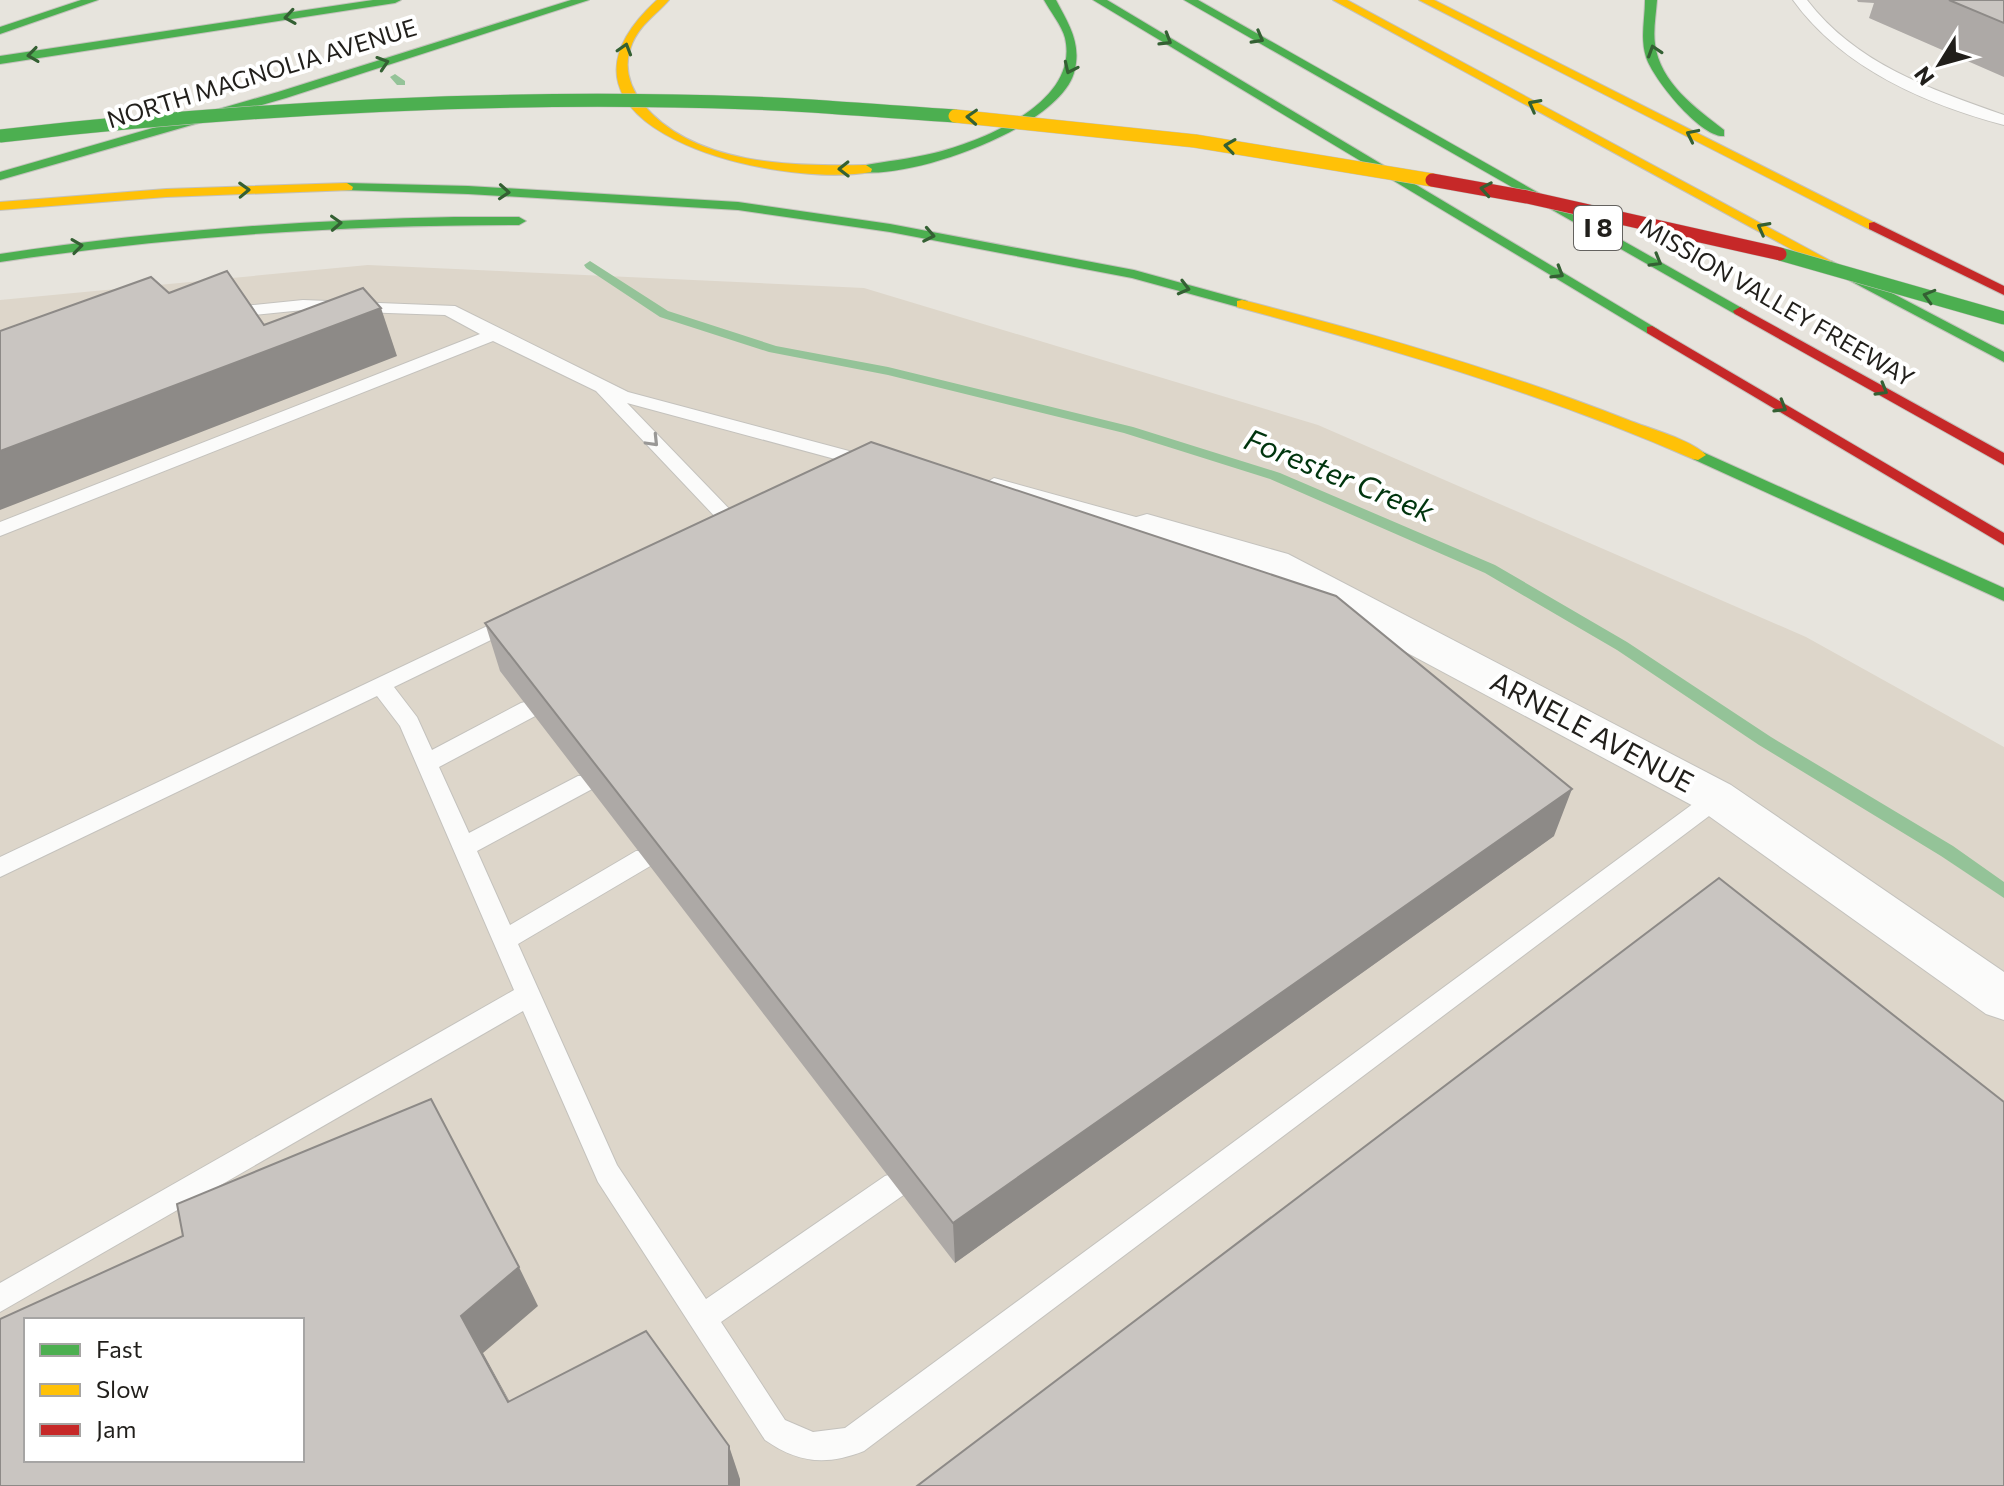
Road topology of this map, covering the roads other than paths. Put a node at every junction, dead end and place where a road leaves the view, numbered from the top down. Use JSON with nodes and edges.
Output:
{"nodes":[{"id":1,"x":92,"y":0,"type":"edge"},
{"id":2,"x":395,"y":0,"type":"edge"},
{"id":3,"x":583,"y":0,"type":"edge"},
{"id":4,"x":663,"y":0,"type":"edge"},
{"id":5,"x":1050,"y":0,"type":"edge"},
{"id":6,"x":1099,"y":0,"type":"edge"},
{"id":7,"x":1190,"y":0,"type":"edge"},
{"id":8,"x":1339,"y":0,"type":"edge"},
{"id":9,"x":1425,"y":0,"type":"edge"},
{"id":10,"x":1651,"y":0,"type":"edge"},
{"id":11,"x":1800,"y":0,"type":"edge"},
{"id":12,"x":0,"y":31,"type":"edge"},
{"id":13,"x":0,"y":60,"type":"edge"},
{"id":14,"x":282,"y":95,"type":"junction"},
{"id":15,"x":2004,"y":120,"type":"edge"},
{"id":16,"x":0,"y":136,"type":"edge"},
{"id":17,"x":0,"y":176,"type":"edge"},
{"id":18,"x":0,"y":187,"type":"edge"},
{"id":19,"x":0,"y":206,"type":"edge"},
{"id":20,"x":545,"y":222,"type":"dead end"},
{"id":21,"x":733,"y":225,"type":"dead end"},
{"id":22,"x":890,"y":228,"type":"junction"},
{"id":23,"x":1887,"y":232,"type":"junction"},
{"id":24,"x":0,"y":258,"type":"edge"},
{"id":25,"x":2004,"y":291,"type":"edge"},
{"id":26,"x":211,"y":314,"type":"edge"},
{"id":27,"x":2004,"y":318,"type":"edge"},
{"id":28,"x":494,"y":335,"type":"junction"},
{"id":29,"x":2004,"y":358,"type":"edge"},
{"id":30,"x":598,"y":385,"type":"junction"},
{"id":31,"x":2004,"y":460,"type":"edge"},
{"id":32,"x":832,"y":478,"type":"edge"},
{"id":33,"x":979,"y":479,"type":"edge"},
{"id":34,"x":749,"y":508,"type":"edge"},
{"id":35,"x":1147,"y":527,"type":"joint"},
{"id":36,"x":0,"y":529,"type":"edge"},
{"id":37,"x":2004,"y":540,"type":"edge"},
{"id":38,"x":2004,"y":595,"type":"edge"},
{"id":39,"x":536,"y":610,"type":"edge"},
{"id":40,"x":381,"y":685,"type":"junction"},
{"id":41,"x":529,"y":709,"type":"edge"},
{"id":42,"x":427,"y":763,"type":"junction"},
{"id":43,"x":586,"y":782,"type":"edge"},
{"id":44,"x":1717,"y":798,"type":"junction"},
{"id":45,"x":464,"y":847,"type":"junction"},
{"id":46,"x":644,"y":858,"type":"edge"},
{"id":47,"x":0,"y":868,"type":"edge"},
{"id":48,"x":506,"y":939,"type":"junction"},
{"id":49,"x":530,"y":994,"type":"junction"},
{"id":50,"x":2004,"y":999,"type":"edge"},
{"id":51,"x":895,"y":1185,"type":"edge"},
{"id":52,"x":0,"y":1298,"type":"edge"},
{"id":53,"x":701,"y":1319,"type":"junction"}],
"edges":[{"from":1,"to":12,"type":"highway"},
{"from":2,"to":13,"type":"highway","name":"NORTH MAGNOLIA AVENUE","one_way":true},
{"from":14,"to":3,"type":"highway","name":"NORTH MAGNOLIA AVENUE","one_way":true},
{"from":5,"to":4,"type":"highway","one_way":true},
{"from":6,"to":37,"type":"highway","one_way":true},
{"from":7,"to":31,"type":"highway","name":"MISSION VALLEY FREEWAY","number":"I 8","one_way":true},
{"from":29,"to":8,"type":"highway","name":"MISSION VALLEY FREEWAY","one_way":true},
{"from":23,"to":9,"type":"highway","one_way":true},
{"from":23,"to":10,"type":"highway","one_way":true},
{"from":11,"to":15,"type":"lane"},
{"from":14,"to":17,"type":"highway","name":"NORTH MAGNOLIA AVENUE"},
{"from":14,"to":18,"type":"highway"},
{"from":27,"to":16,"type":"highway","one_way":true,"bridge":true},
{"from":19,"to":22,"type":"highway","one_way":true},
{"from":24,"to":20,"type":"highway","one_way":true},
{"from":21,"to":22,"type":"highway"},
{"from":22,"to":38,"type":"highway","one_way":true},
{"from":23,"to":25,"type":"highway"},
{"from":26,"to":28,"type":"lane"},
{"from":28,"to":30,"type":"lane"},
{"from":28,"to":36,"type":"lane"},
{"from":30,"to":32,"type":"lane"},
{"from":30,"to":34,"type":"lane","one_way":true},
{"from":33,"to":35,"type":"lane"},
{"from":35,"to":44,"type":"street","name":"ARNELE AVENUE"},
{"from":39,"to":40,"type":"lane"},
{"from":40,"to":42,"type":"lane"},
{"from":40,"to":47,"type":"lane"},
{"from":41,"to":42,"type":"lane"},
{"from":42,"to":45,"type":"lane"},
{"from":43,"to":45,"type":"lane"},
{"from":44,"to":50,"type":"street","name":"ARNELE AVENUE"},
{"from":44,"to":53,"type":"lane"},
{"from":45,"to":48,"type":"lane"},
{"from":46,"to":48,"type":"lane"},
{"from":48,"to":49,"type":"lane"},
{"from":49,"to":52,"type":"lane"},
{"from":49,"to":53,"type":"lane"},
{"from":51,"to":53,"type":"lane"}]}
